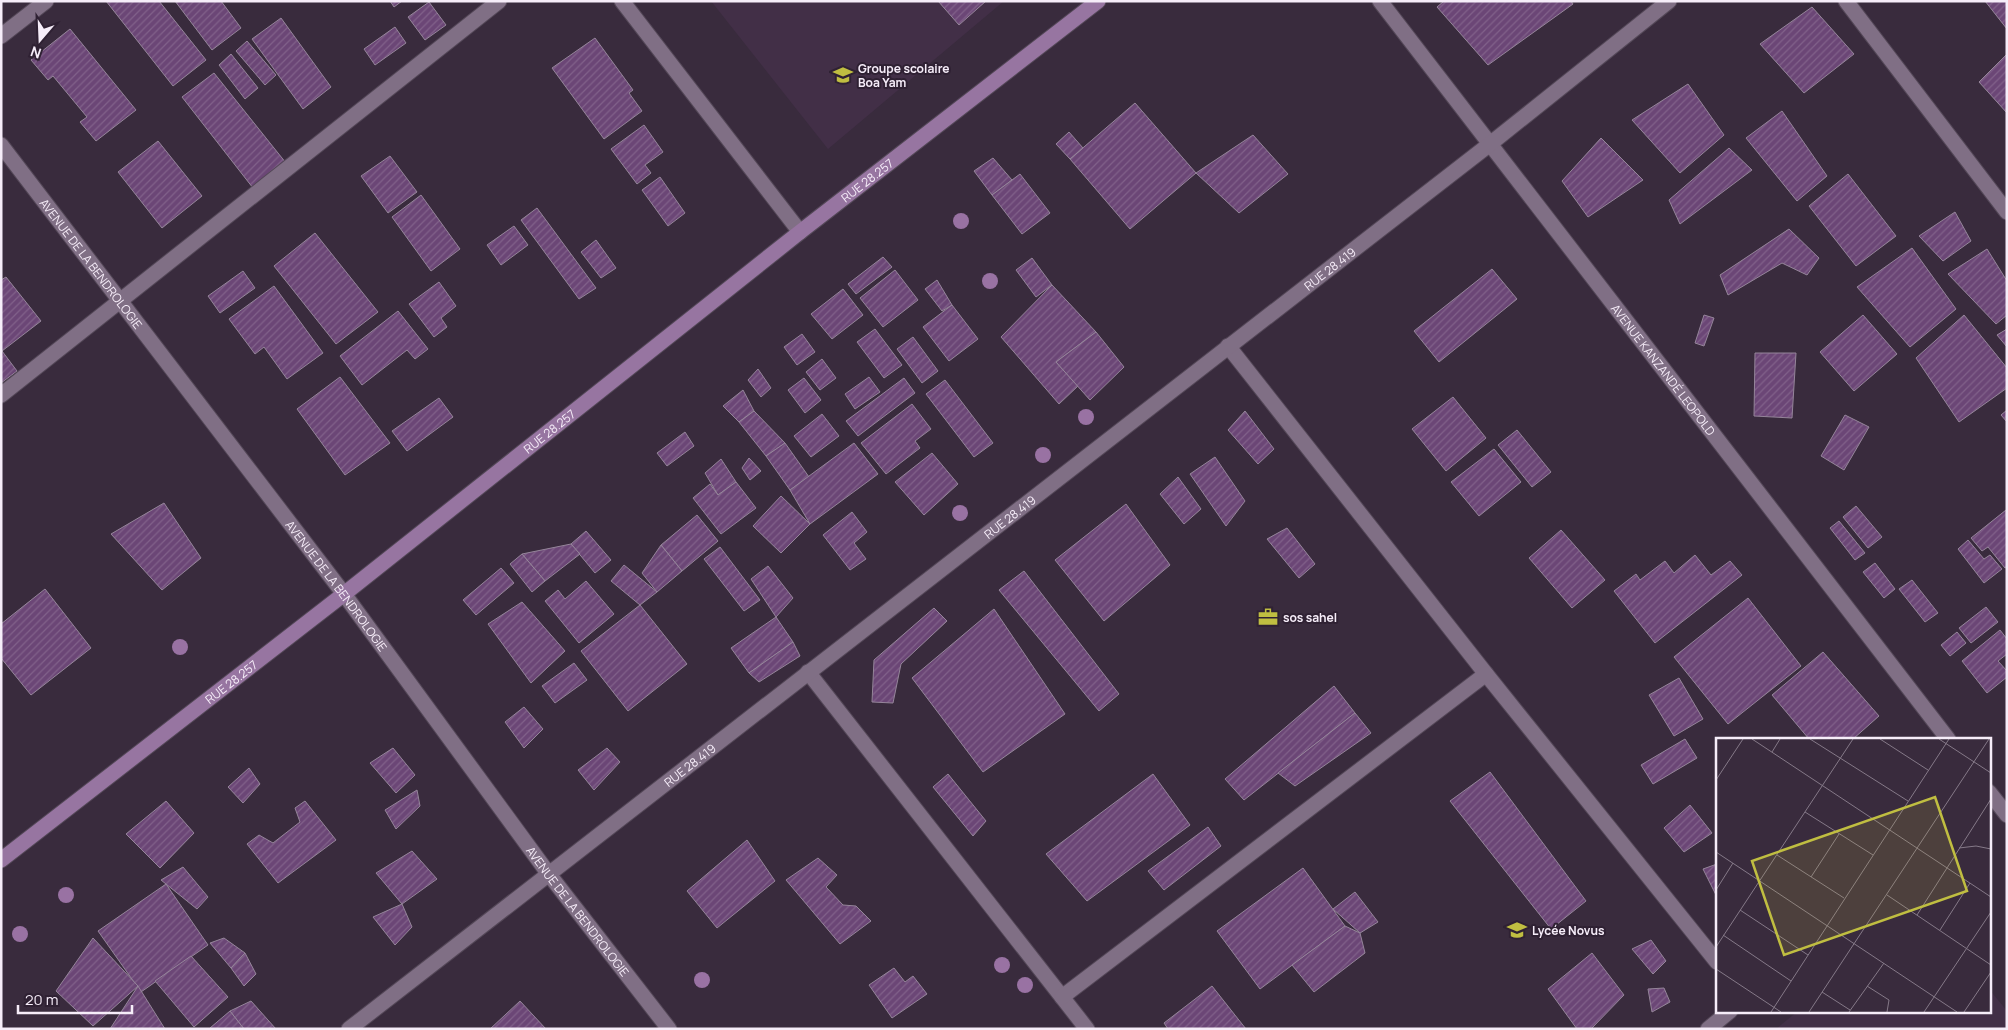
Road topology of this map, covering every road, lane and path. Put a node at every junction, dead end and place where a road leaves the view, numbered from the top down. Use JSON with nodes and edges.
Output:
{"nodes":[{"id":1,"x":46,"y":1,"type":"edge"},
{"id":2,"x":499,"y":1,"type":"edge"},
{"id":3,"x":622,"y":1,"type":"edge"},
{"id":4,"x":1098,"y":1,"type":"edge"},
{"id":5,"x":1380,"y":1,"type":"edge"},
{"id":6,"x":1669,"y":1,"type":"edge"},
{"id":7,"x":1846,"y":1,"type":"edge"},
{"id":8,"x":1,"y":36,"type":"edge"},
{"id":9,"x":1,"y":144,"type":"edge"},
{"id":10,"x":1490,"y":144,"type":"junction"},
{"id":11,"x":2007,"y":212,"type":"edge"},
{"id":12,"x":800,"y":232,"type":"junction"},
{"id":13,"x":120,"y":301,"type":"junction"},
{"id":14,"x":1228,"y":346,"type":"junction"},
{"id":15,"x":1,"y":395,"type":"edge"},
{"id":16,"x":344,"y":594,"type":"junction"},
{"id":17,"x":808,"y":672,"type":"junction"},
{"id":18,"x":1486,"y":674,"type":"junction"},
{"id":19,"x":1947,"y":738,"type":"edge"},
{"id":20,"x":1990,"y":793,"type":"edge"},
{"id":21,"x":2000,"y":808,"type":"edge"},
{"id":22,"x":1,"y":860,"type":"edge"},
{"id":23,"x":548,"y":873,"type":"junction"},
{"id":24,"x":1716,"y":961,"type":"edge"},
{"id":25,"x":1062,"y":997,"type":"junction"},
{"id":26,"x":1729,"y":1012,"type":"edge"},
{"id":27,"x":349,"y":1029,"type":"edge"},
{"id":28,"x":669,"y":1029,"type":"edge"},
{"id":29,"x":1087,"y":1029,"type":"edge"},
{"id":30,"x":1708,"y":1029,"type":"edge"}],
"edges":[{"from":1,"to":8,"type":"street"},
{"from":2,"to":13,"type":"street"},
{"from":3,"to":12,"type":"street"},
{"from":4,"to":12,"type":"street","name":"RUE 28.257"},
{"from":5,"to":10,"type":"street","name":"AVENUE KANZANDÉ LEOPOLD"},
{"from":6,"to":10,"type":"street","name":"RUE 28.419"},
{"from":7,"to":11,"type":"street"},
{"from":9,"to":13,"type":"street","name":"AVENUE DE LA BENDROLOGIE"},
{"from":10,"to":14,"type":"street","name":"RUE 28.419"},
{"from":10,"to":19,"type":"street","name":"AVENUE KANZANDÉ LEOPOLD"},
{"from":12,"to":16,"type":"street","name":"RUE 28.257"},
{"from":13,"to":15,"type":"street"},
{"from":13,"to":16,"type":"street","name":"AVENUE DE LA BENDROLOGIE"},
{"from":14,"to":17,"type":"street","name":"RUE 28.419"},
{"from":14,"to":18,"type":"street"},
{"from":16,"to":22,"type":"street","name":"RUE 28.257"},
{"from":16,"to":23,"type":"street","name":"AVENUE DE LA BENDROLOGIE"},
{"from":17,"to":23,"type":"street","name":"RUE 28.419"},
{"from":17,"to":25,"type":"street"},
{"from":18,"to":24,"type":"street"},
{"from":18,"to":25,"type":"street"},
{"from":20,"to":21,"type":"street"},
{"from":23,"to":27,"type":"street","name":"RUE 28.419"},
{"from":23,"to":28,"type":"street","name":"AVENUE DE LA BENDROLOGIE"},
{"from":25,"to":29,"type":"street"},
{"from":26,"to":30,"type":"street"}]}
